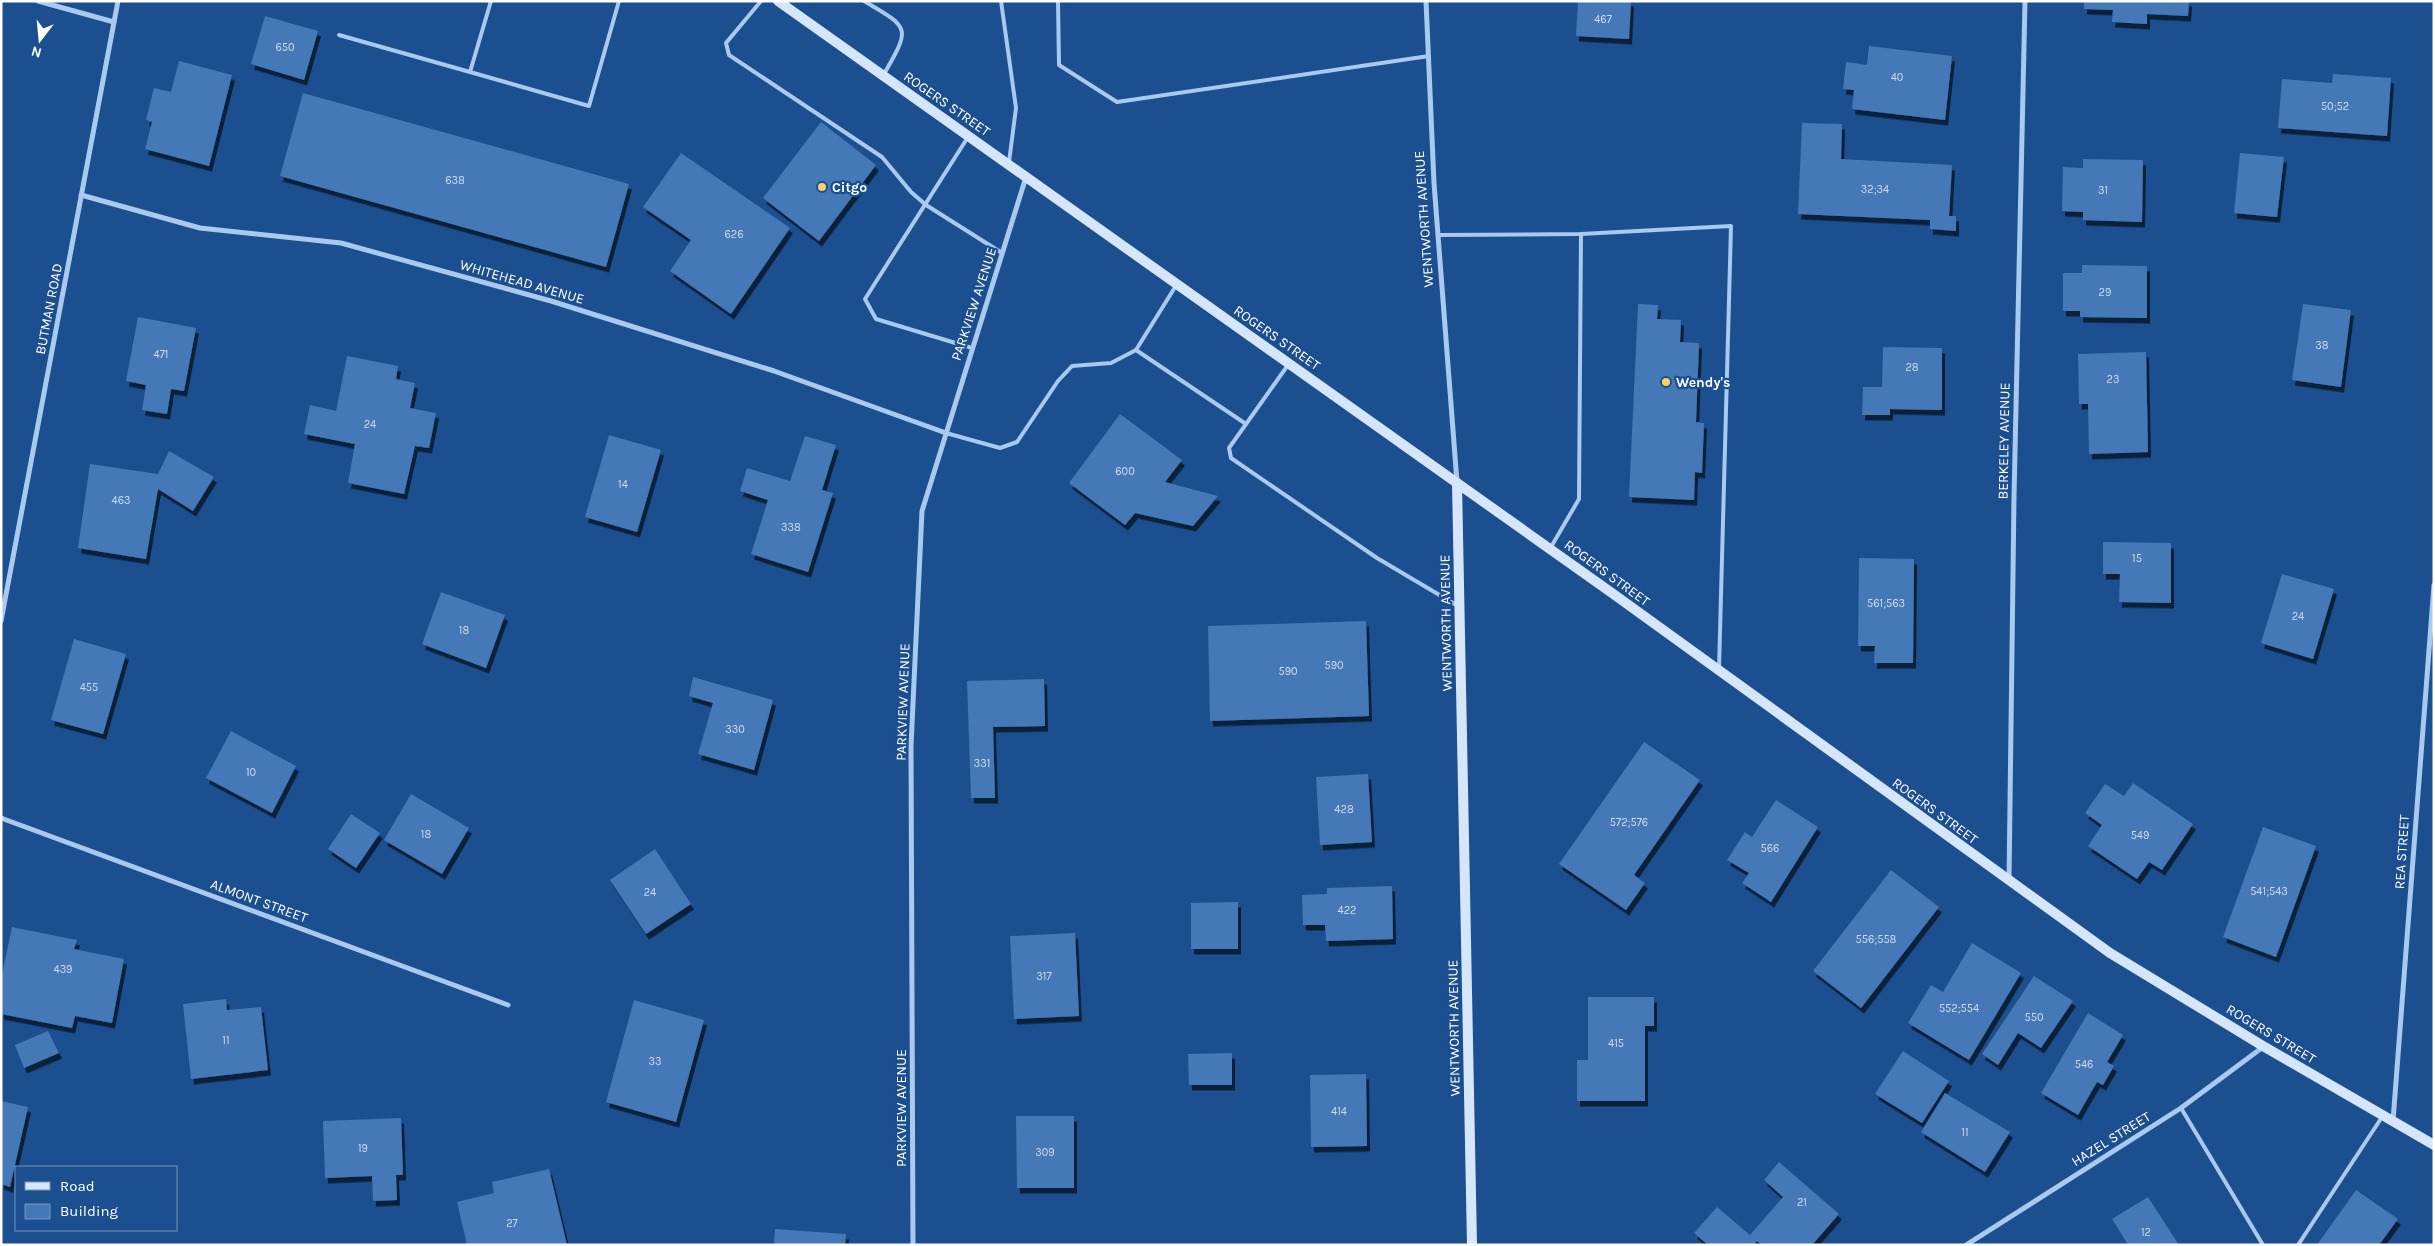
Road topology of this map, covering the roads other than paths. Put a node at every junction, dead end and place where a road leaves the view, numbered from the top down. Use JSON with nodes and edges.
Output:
{"nodes":[{"id":1,"x":38,"y":1,"type":"edge"},
{"id":2,"x":118,"y":1,"type":"edge"},
{"id":3,"x":491,"y":1,"type":"edge"},
{"id":4,"x":619,"y":1,"type":"edge"},
{"id":5,"x":761,"y":1,"type":"edge"},
{"id":6,"x":778,"y":1,"type":"edge"},
{"id":7,"x":864,"y":1,"type":"edge"},
{"id":8,"x":1001,"y":1,"type":"edge"},
{"id":9,"x":1058,"y":1,"type":"edge"},
{"id":10,"x":1426,"y":1,"type":"edge"},
{"id":11,"x":2025,"y":1,"type":"edge"},
{"id":12,"x":114,"y":22,"type":"junction"},
{"id":13,"x":339,"y":35,"type":"dead end"},
{"id":14,"x":1429,"y":56,"type":"junction"},
{"id":15,"x":470,"y":72,"type":"junction"},
{"id":16,"x":883,"y":76,"type":"junction"},
{"id":17,"x":969,"y":136,"type":"junction"},
{"id":18,"x":1008,"y":164,"type":"junction"},
{"id":19,"x":1026,"y":177,"type":"junction"},
{"id":20,"x":82,"y":195,"type":"junction"},
{"id":21,"x":926,"y":205,"type":"junction"},
{"id":22,"x":1581,"y":234,"type":"junction"},
{"id":23,"x":1438,"y":235,"type":"junction"},
{"id":24,"x":1002,"y":253,"type":"junction"},
{"id":25,"x":1177,"y":284,"type":"junction"},
{"id":26,"x":972,"y":348,"type":"junction"},
{"id":27,"x":1136,"y":350,"type":"junction"},
{"id":28,"x":1289,"y":363,"type":"junction"},
{"id":29,"x":1246,"y":424,"type":"junction"},
{"id":30,"x":946,"y":433,"type":"junction"},
{"id":31,"x":1457,"y":483,"type":"junction"},
{"id":32,"x":1550,"y":550,"type":"junction"},
{"id":33,"x":2434,"y":585,"type":"edge"},
{"id":34,"x":1460,"y":607,"type":"junction"},
{"id":35,"x":1,"y":621,"type":"edge"},
{"id":36,"x":1719,"y":672,"type":"junction"},
{"id":37,"x":1,"y":818,"type":"edge"},
{"id":38,"x":2009,"y":881,"type":"junction"},
{"id":39,"x":508,"y":1005,"type":"dead end"},
{"id":40,"x":2263,"y":1046,"type":"junction"},
{"id":41,"x":2181,"y":1108,"type":"junction"},
{"id":42,"x":2383,"y":1115,"type":"junction"},
{"id":43,"x":2393,"y":1121,"type":"junction"},
{"id":44,"x":2434,"y":1145,"type":"edge"},
{"id":45,"x":912,"y":1245,"type":"edge"},
{"id":46,"x":1472,"y":1245,"type":"edge"},
{"id":47,"x":1966,"y":1245,"type":"edge"},
{"id":48,"x":2263,"y":1245,"type":"edge"},
{"id":49,"x":2298,"y":1245,"type":"edge"}],
"edges":[{"from":1,"to":12,"type":"street"},
{"from":2,"to":12,"type":"street","name":"BUTMAN ROAD"},
{"from":3,"to":15,"type":"lane"},
{"from":4,"to":15,"type":"lane"},
{"from":5,"to":21,"type":"lane"},
{"from":6,"to":16,"type":"main road","name":"ROGERS STREET"},
{"from":7,"to":16,"type":"lane"},
{"from":8,"to":18,"type":"lane"},
{"from":9,"to":14,"type":"lane"},
{"from":10,"to":14,"type":"street","name":"WENTWORTH AVENUE"},
{"from":11,"to":38,"type":"street","name":"BERKELEY AVENUE"},
{"from":12,"to":20,"type":"street","name":"BUTMAN ROAD"},
{"from":13,"to":15,"type":"lane"},
{"from":14,"to":23,"type":"street","name":"WENTWORTH AVENUE"},
{"from":16,"to":17,"type":"main road","name":"ROGERS STREET"},
{"from":17,"to":18,"type":"main road","name":"ROGERS STREET"},
{"from":17,"to":21,"type":"lane"},
{"from":18,"to":19,"type":"main road","name":"ROGERS STREET"},
{"from":19,"to":24,"type":"street","name":"PARKVIEW AVENUE"},
{"from":19,"to":25,"type":"main road","name":"ROGERS STREET"},
{"from":20,"to":30,"type":"street","name":"WHITEHEAD AVENUE"},
{"from":20,"to":35,"type":"street","name":"BUTMAN ROAD"},
{"from":21,"to":24,"type":"lane"},
{"from":21,"to":26,"type":"lane"},
{"from":22,"to":23,"type":"lane"},
{"from":22,"to":32,"type":"lane"},
{"from":22,"to":36,"type":"lane"},
{"from":23,"to":31,"type":"street","name":"WENTWORTH AVENUE"},
{"from":24,"to":26,"type":"street","name":"PARKVIEW AVENUE"},
{"from":25,"to":27,"type":"lane"},
{"from":25,"to":28,"type":"main road","name":"ROGERS STREET"},
{"from":26,"to":30,"type":"street","name":"PARKVIEW AVENUE"},
{"from":27,"to":29,"type":"lane"},
{"from":27,"to":30,"type":"lane"},
{"from":28,"to":29,"type":"lane"},
{"from":28,"to":31,"type":"main road","name":"ROGERS STREET"},
{"from":29,"to":34,"type":"lane"},
{"from":30,"to":45,"type":"street","name":"PARKVIEW AVENUE"},
{"from":31,"to":32,"type":"main road","name":"ROGERS STREET"},
{"from":31,"to":34,"type":"main road","name":"WENTWORTH AVENUE"},
{"from":32,"to":36,"type":"main road","name":"ROGERS STREET"},
{"from":33,"to":43,"type":"street","name":"REA STREET"},
{"from":34,"to":46,"type":"main road","name":"WENTWORTH AVENUE"},
{"from":36,"to":38,"type":"main road","name":"ROGERS STREET"},
{"from":37,"to":39,"type":"street","name":"ALMONT STREET"},
{"from":38,"to":40,"type":"main road","name":"ROGERS STREET"},
{"from":40,"to":41,"type":"street","name":"HAZEL STREET"},
{"from":40,"to":42,"type":"main road","name":"ROGERS STREET"},
{"from":41,"to":47,"type":"street","name":"HAZEL STREET"},
{"from":41,"to":48,"type":"lane"},
{"from":42,"to":43,"type":"main road","name":"ROGERS STREET"},
{"from":42,"to":49,"type":"lane"},
{"from":43,"to":44,"type":"main road","name":"ROGERS STREET"}]}
